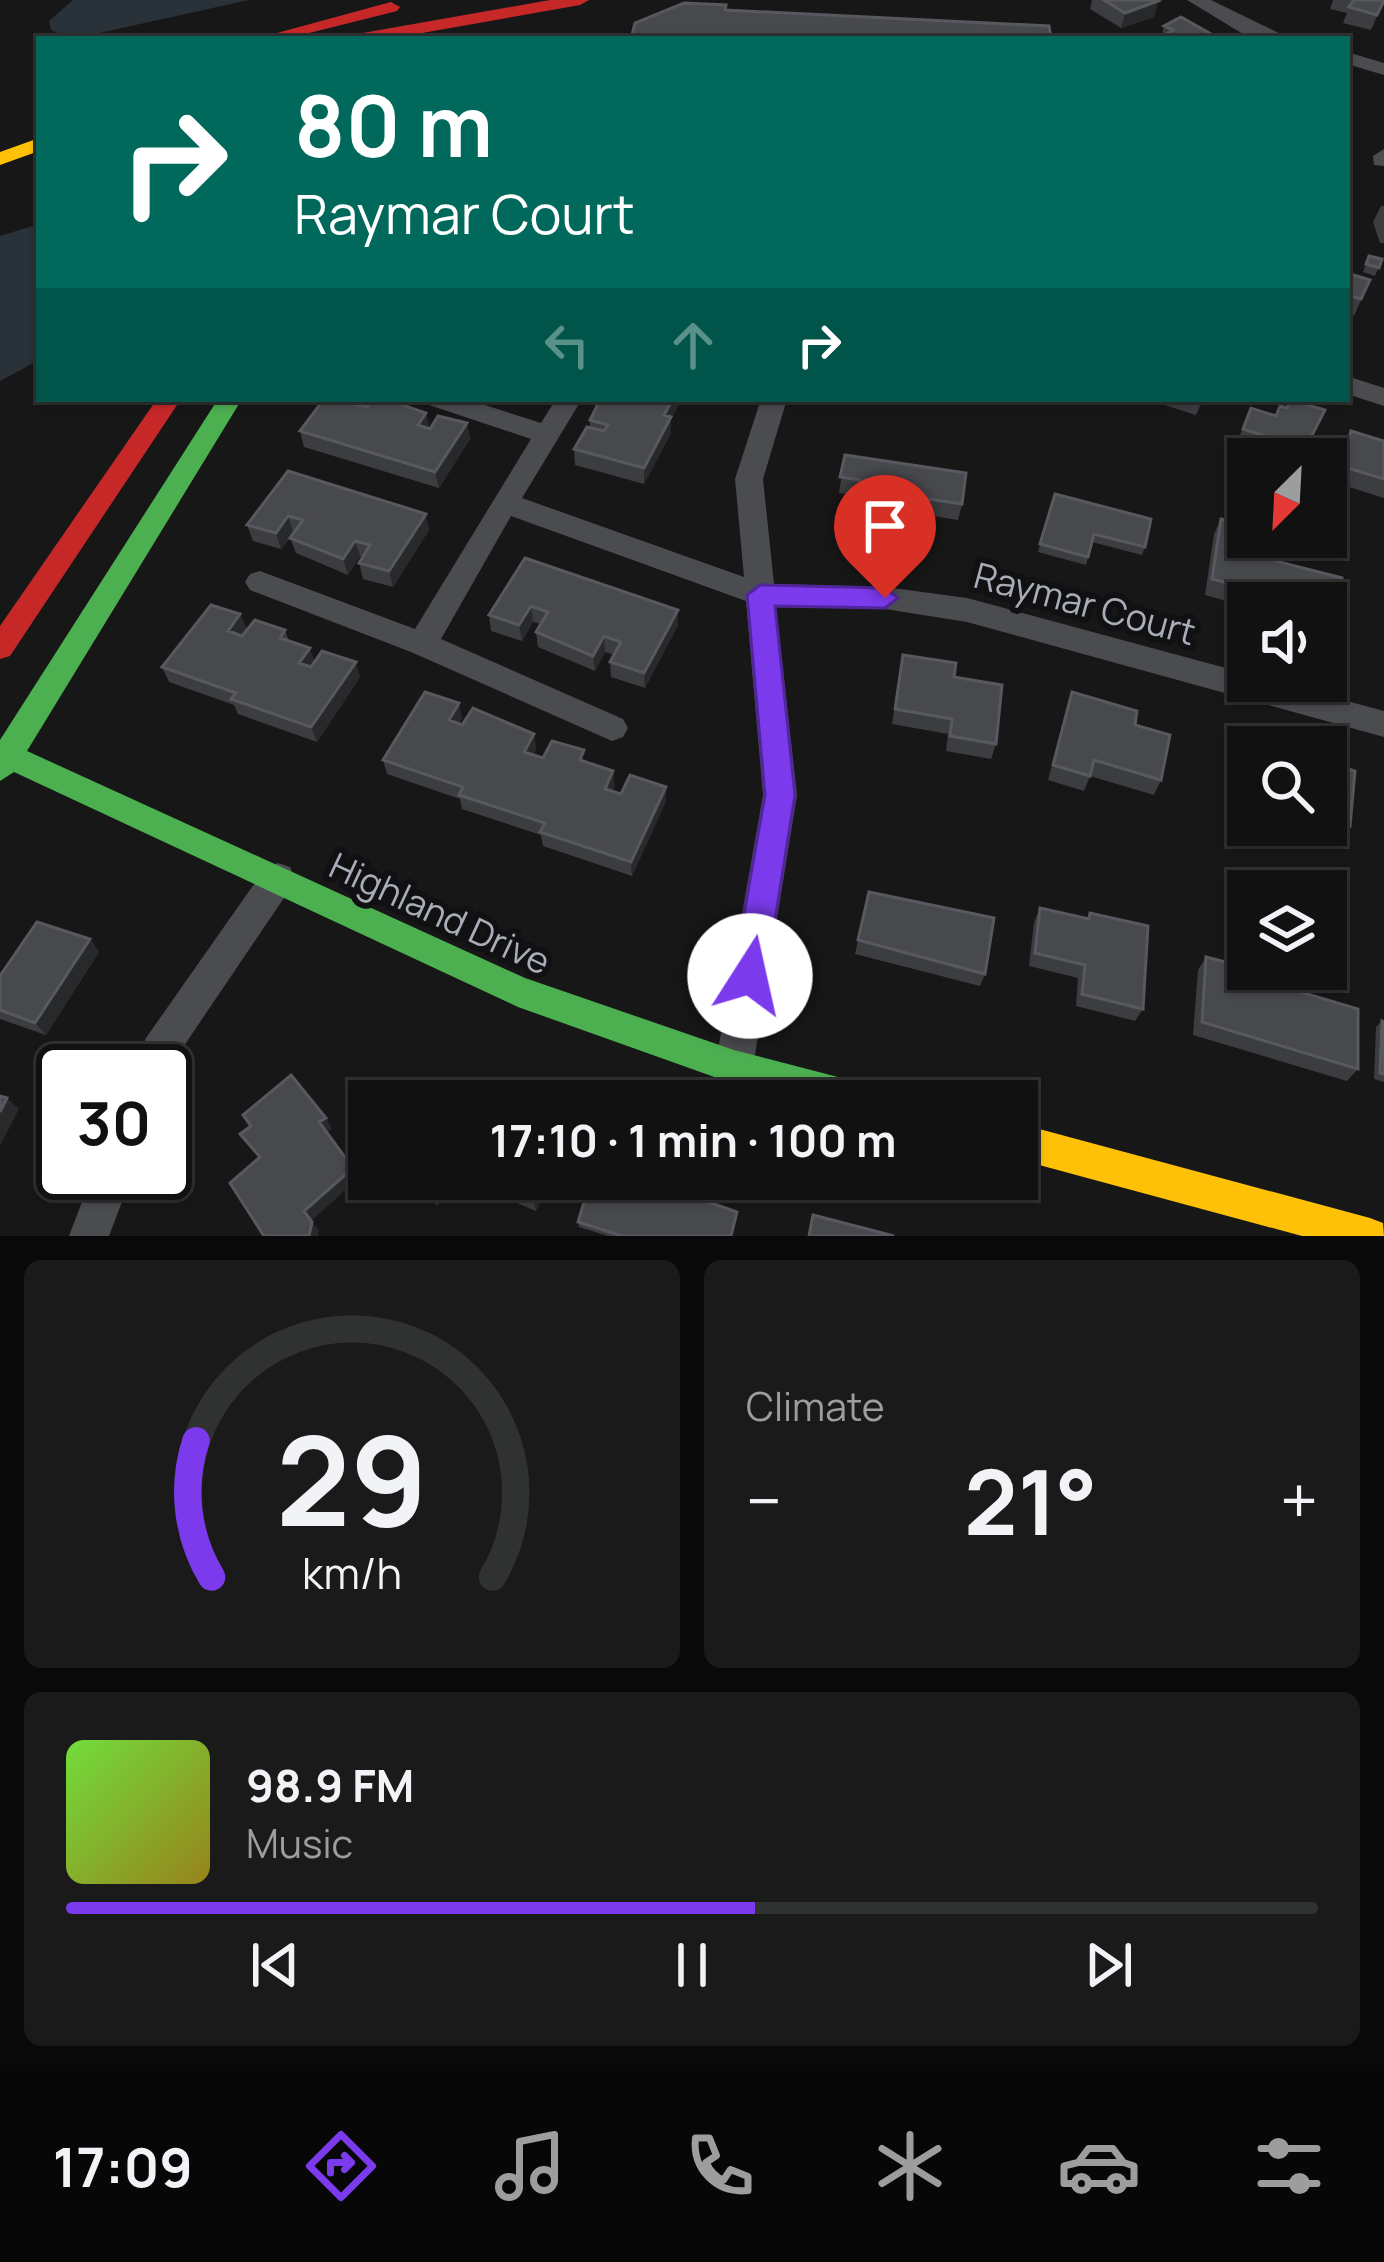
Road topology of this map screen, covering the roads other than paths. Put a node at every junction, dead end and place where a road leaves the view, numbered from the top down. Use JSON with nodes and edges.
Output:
{"nodes":[{"id":1,"x":580,"y":0,"type":"edge"},
{"id":2,"x":1197,"y":0,"type":"edge"},
{"id":3,"x":505,"y":6,"type":"edge"},
{"id":4,"x":440,"y":15,"type":"edge"},
{"id":5,"x":286,"y":36,"type":"edge"},
{"id":6,"x":367,"y":36,"type":"edge"},
{"id":7,"x":480,"y":36,"type":"edge"},
{"id":8,"x":1271,"y":36,"type":"edge"},
{"id":9,"x":1350,"y":59,"type":"edge"},
{"id":10,"x":1384,"y":69,"type":"edge"},
{"id":11,"x":36,"y":117,"type":"edge"},
{"id":12,"x":0,"y":130,"type":"edge"},
{"id":13,"x":36,"y":145,"type":"edge"},
{"id":14,"x":0,"y":159,"type":"edge"},
{"id":15,"x":1350,"y":386,"type":"edge"},
{"id":16,"x":1384,"y":397,"type":"edge"},
{"id":17,"x":167,"y":402,"type":"edge"},
{"id":18,"x":228,"y":402,"type":"edge"},
{"id":19,"x":447,"y":402,"type":"edge"},
{"id":20,"x":567,"y":402,"type":"edge"},
{"id":21,"x":773,"y":402,"type":"edge"},
{"id":22,"x":547,"y":435,"type":"junction"},
{"id":23,"x":505,"y":502,"type":"junction"},
{"id":24,"x":260,"y":582,"type":"dead end"},
{"id":25,"x":760,"y":595,"type":"junction"},
{"id":26,"x":422,"y":644,"type":"junction"},
{"id":27,"x":0,"y":648,"type":"edge"},
{"id":28,"x":1384,"y":724,"type":"edge"},
{"id":29,"x":612,"y":728,"type":"dead end"},
{"id":30,"x":3,"y":758,"type":"edge"},
{"id":31,"x":278,"y":878,"type":"junction"},
{"id":32,"x":164,"y":1044,"type":"edge"},
{"id":33,"x":734,"y":1067,"type":"junction"},
{"id":34,"x":784,"y":1080,"type":"edge"},
{"id":35,"x":1038,"y":1147,"type":"edge"},
{"id":36,"x":103,"y":1200,"type":"edge"},
{"id":37,"x":89,"y":1236,"type":"edge"},
{"id":38,"x":1370,"y":1236,"type":"edge"}],
"edges":[{"from":1,"to":3,"type":"street"},
{"from":2,"to":8,"type":"street"},
{"from":3,"to":4,"type":"street"},
{"from":3,"to":7,"type":"street"},
{"from":4,"to":5,"type":"street"},
{"from":4,"to":6,"type":"street"},
{"from":9,"to":10,"type":"street"},
{"from":11,"to":12,"type":"street"},
{"from":13,"to":14,"type":"street"},
{"from":15,"to":16,"type":"street"},
{"from":17,"to":27,"type":"street"},
{"from":18,"to":30,"type":"street"},
{"from":19,"to":22,"type":"street"},
{"from":20,"to":22,"type":"street"},
{"from":21,"to":25,"type":"street"},
{"from":22,"to":23,"type":"street"},
{"from":23,"to":25,"type":"street","name":"Raymar Court"},
{"from":23,"to":26,"type":"street"},
{"from":24,"to":26,"type":"street"},
{"from":25,"to":28,"type":"street","name":"Raymar Court"},
{"from":25,"to":33,"type":"street"},
{"from":26,"to":29,"type":"street"},
{"from":30,"to":31,"type":"street","name":"Highland Drive"},
{"from":31,"to":32,"type":"street"},
{"from":31,"to":33,"type":"street","name":"Highland Drive"},
{"from":33,"to":34,"type":"street","name":"Highland Drive"},
{"from":35,"to":38,"type":"street"},
{"from":36,"to":37,"type":"street"}]}
